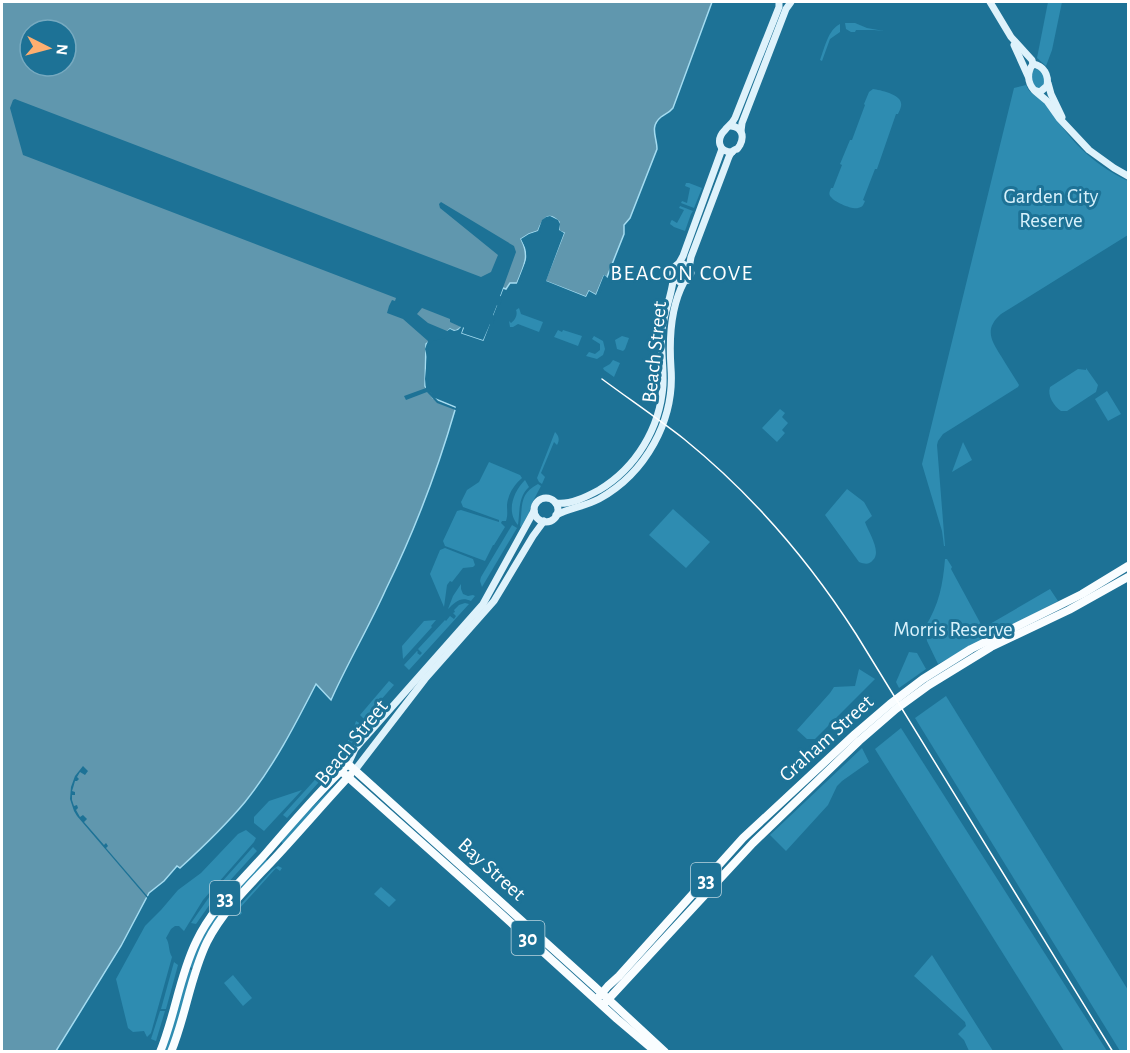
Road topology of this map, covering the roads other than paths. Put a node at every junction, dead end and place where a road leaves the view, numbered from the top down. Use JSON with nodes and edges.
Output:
{"nodes":[{"id":1,"x":780,"y":2,"type":"edge"},
{"id":2,"x":792,"y":2,"type":"edge"},
{"id":3,"x":990,"y":2,"type":"edge"},
{"id":4,"x":1011,"y":38,"type":"junction"},
{"id":5,"x":1033,"y":64,"type":"junction"},
{"id":6,"x":1029,"y":77,"type":"junction"},
{"id":7,"x":1048,"y":80,"type":"junction"},
{"id":8,"x":1035,"y":91,"type":"junction"},
{"id":9,"x":731,"y":126,"type":"junction"},
{"id":10,"x":1068,"y":127,"type":"junction"},
{"id":11,"x":741,"y":131,"type":"junction"},
{"id":12,"x":722,"y":149,"type":"junction"},
{"id":13,"x":732,"y":152,"type":"junction"},
{"id":14,"x":1128,"y":176,"type":"edge"},
{"id":15,"x":678,"y":265,"type":"junction"},
{"id":16,"x":689,"y":268,"type":"junction"},
{"id":17,"x":674,"y":278,"type":"junction"},
{"id":18,"x":684,"y":282,"type":"junction"},
{"id":19,"x":556,"y":503,"type":"junction"},
{"id":20,"x":534,"y":511,"type":"junction"},
{"id":21,"x":556,"y":515,"type":"junction"},
{"id":22,"x":544,"y":521,"type":"junction"},
{"id":23,"x":1128,"y":566,"type":"edge"},
{"id":24,"x":1128,"y":577,"type":"edge"},
{"id":25,"x":954,"y":664,"type":"junction"},
{"id":26,"x":413,"y":688,"type":"junction"},
{"id":27,"x":372,"y":729,"type":"junction"},
{"id":28,"x":381,"y":736,"type":"junction"},
{"id":29,"x":348,"y":764,"type":"junction"},
{"id":30,"x":340,"y":770,"type":"junction"},
{"id":31,"x":355,"y":770,"type":"junction"},
{"id":32,"x":348,"y":777,"type":"junction"},
{"id":33,"x":480,"y":889,"type":"junction"},
{"id":34,"x":603,"y":1001,"type":"junction"},
{"id":35,"x":160,"y":1052,"type":"edge"},
{"id":36,"x":171,"y":1052,"type":"edge"},
{"id":37,"x":656,"y":1052,"type":"edge"},
{"id":38,"x":664,"y":1052,"type":"edge"}],
"edges":[{"from":1,"to":2,"type":"street"},
{"from":1,"to":9,"type":"street"},
{"from":2,"to":11,"type":"street"},
{"from":3,"to":4,"type":"street"},
{"from":4,"to":5,"type":"street"},
{"from":4,"to":6,"type":"street"},
{"from":5,"to":6,"type":"street"},
{"from":5,"to":7,"type":"street"},
{"from":6,"to":8,"type":"street"},
{"from":7,"to":8,"type":"street"},
{"from":7,"to":10,"type":"street"},
{"from":8,"to":10,"type":"street"},
{"from":9,"to":11,"type":"street"},
{"from":9,"to":12,"type":"street"},
{"from":10,"to":14,"type":"street"},
{"from":11,"to":13,"type":"street"},
{"from":12,"to":13,"type":"street"},
{"from":12,"to":15,"type":"street"},
{"from":13,"to":16,"type":"street"},
{"from":15,"to":16,"type":"street"},
{"from":15,"to":17,"type":"street"},
{"from":16,"to":18,"type":"street"},
{"from":17,"to":18,"type":"street"},
{"from":17,"to":19,"type":"street","name":"Beach Street"},
{"from":18,"to":21,"type":"street","name":"Beach Street"},
{"from":19,"to":20,"type":"street"},
{"from":19,"to":21,"type":"street"},
{"from":20,"to":22,"type":"street"},
{"from":20,"to":26,"type":"street","name":"Beach Street"},
{"from":21,"to":22,"type":"street"},
{"from":22,"to":26,"type":"street","name":"Beach Street"},
{"from":23,"to":25,"type":"main road","name":"Graham Street","number":"33"},
{"from":24,"to":25,"type":"main road","name":"Graham Street","number":"33"},
{"from":25,"to":34,"type":"main road","name":"Graham Street","number":"33"},
{"from":26,"to":27,"type":"street","name":"Beach Street"},
{"from":26,"to":28,"type":"street","name":"Beach Street"},
{"from":27,"to":28,"type":"street"},
{"from":27,"to":29,"type":"street","name":"Beach Street"},
{"from":28,"to":31,"type":"street","name":"Beach Street"},
{"from":29,"to":30,"type":"main road","name":"Beach Street","number":"33"},
{"from":29,"to":31,"type":"main road","name":"Bay Street","number":"30"},
{"from":30,"to":32,"type":"main road","name":"Bay Street","number":"30"},
{"from":30,"to":35,"type":"main road","name":"Beach Street","number":"33"},
{"from":31,"to":32,"type":"main road","name":"Beach Street","number":"33"},
{"from":31,"to":33,"type":"main road","name":"Bay Street","number":"30"},
{"from":32,"to":33,"type":"main road","name":"Bay Street","number":"30"},
{"from":32,"to":36,"type":"main road","name":"Beach Street","number":"33"},
{"from":33,"to":34,"type":"main road","name":"Bay Street","number":"30"},
{"from":34,"to":37,"type":"main road","name":"Bay Street","number":"30"},
{"from":34,"to":38,"type":"main road","name":"Bay Street","number":"30"}]}
